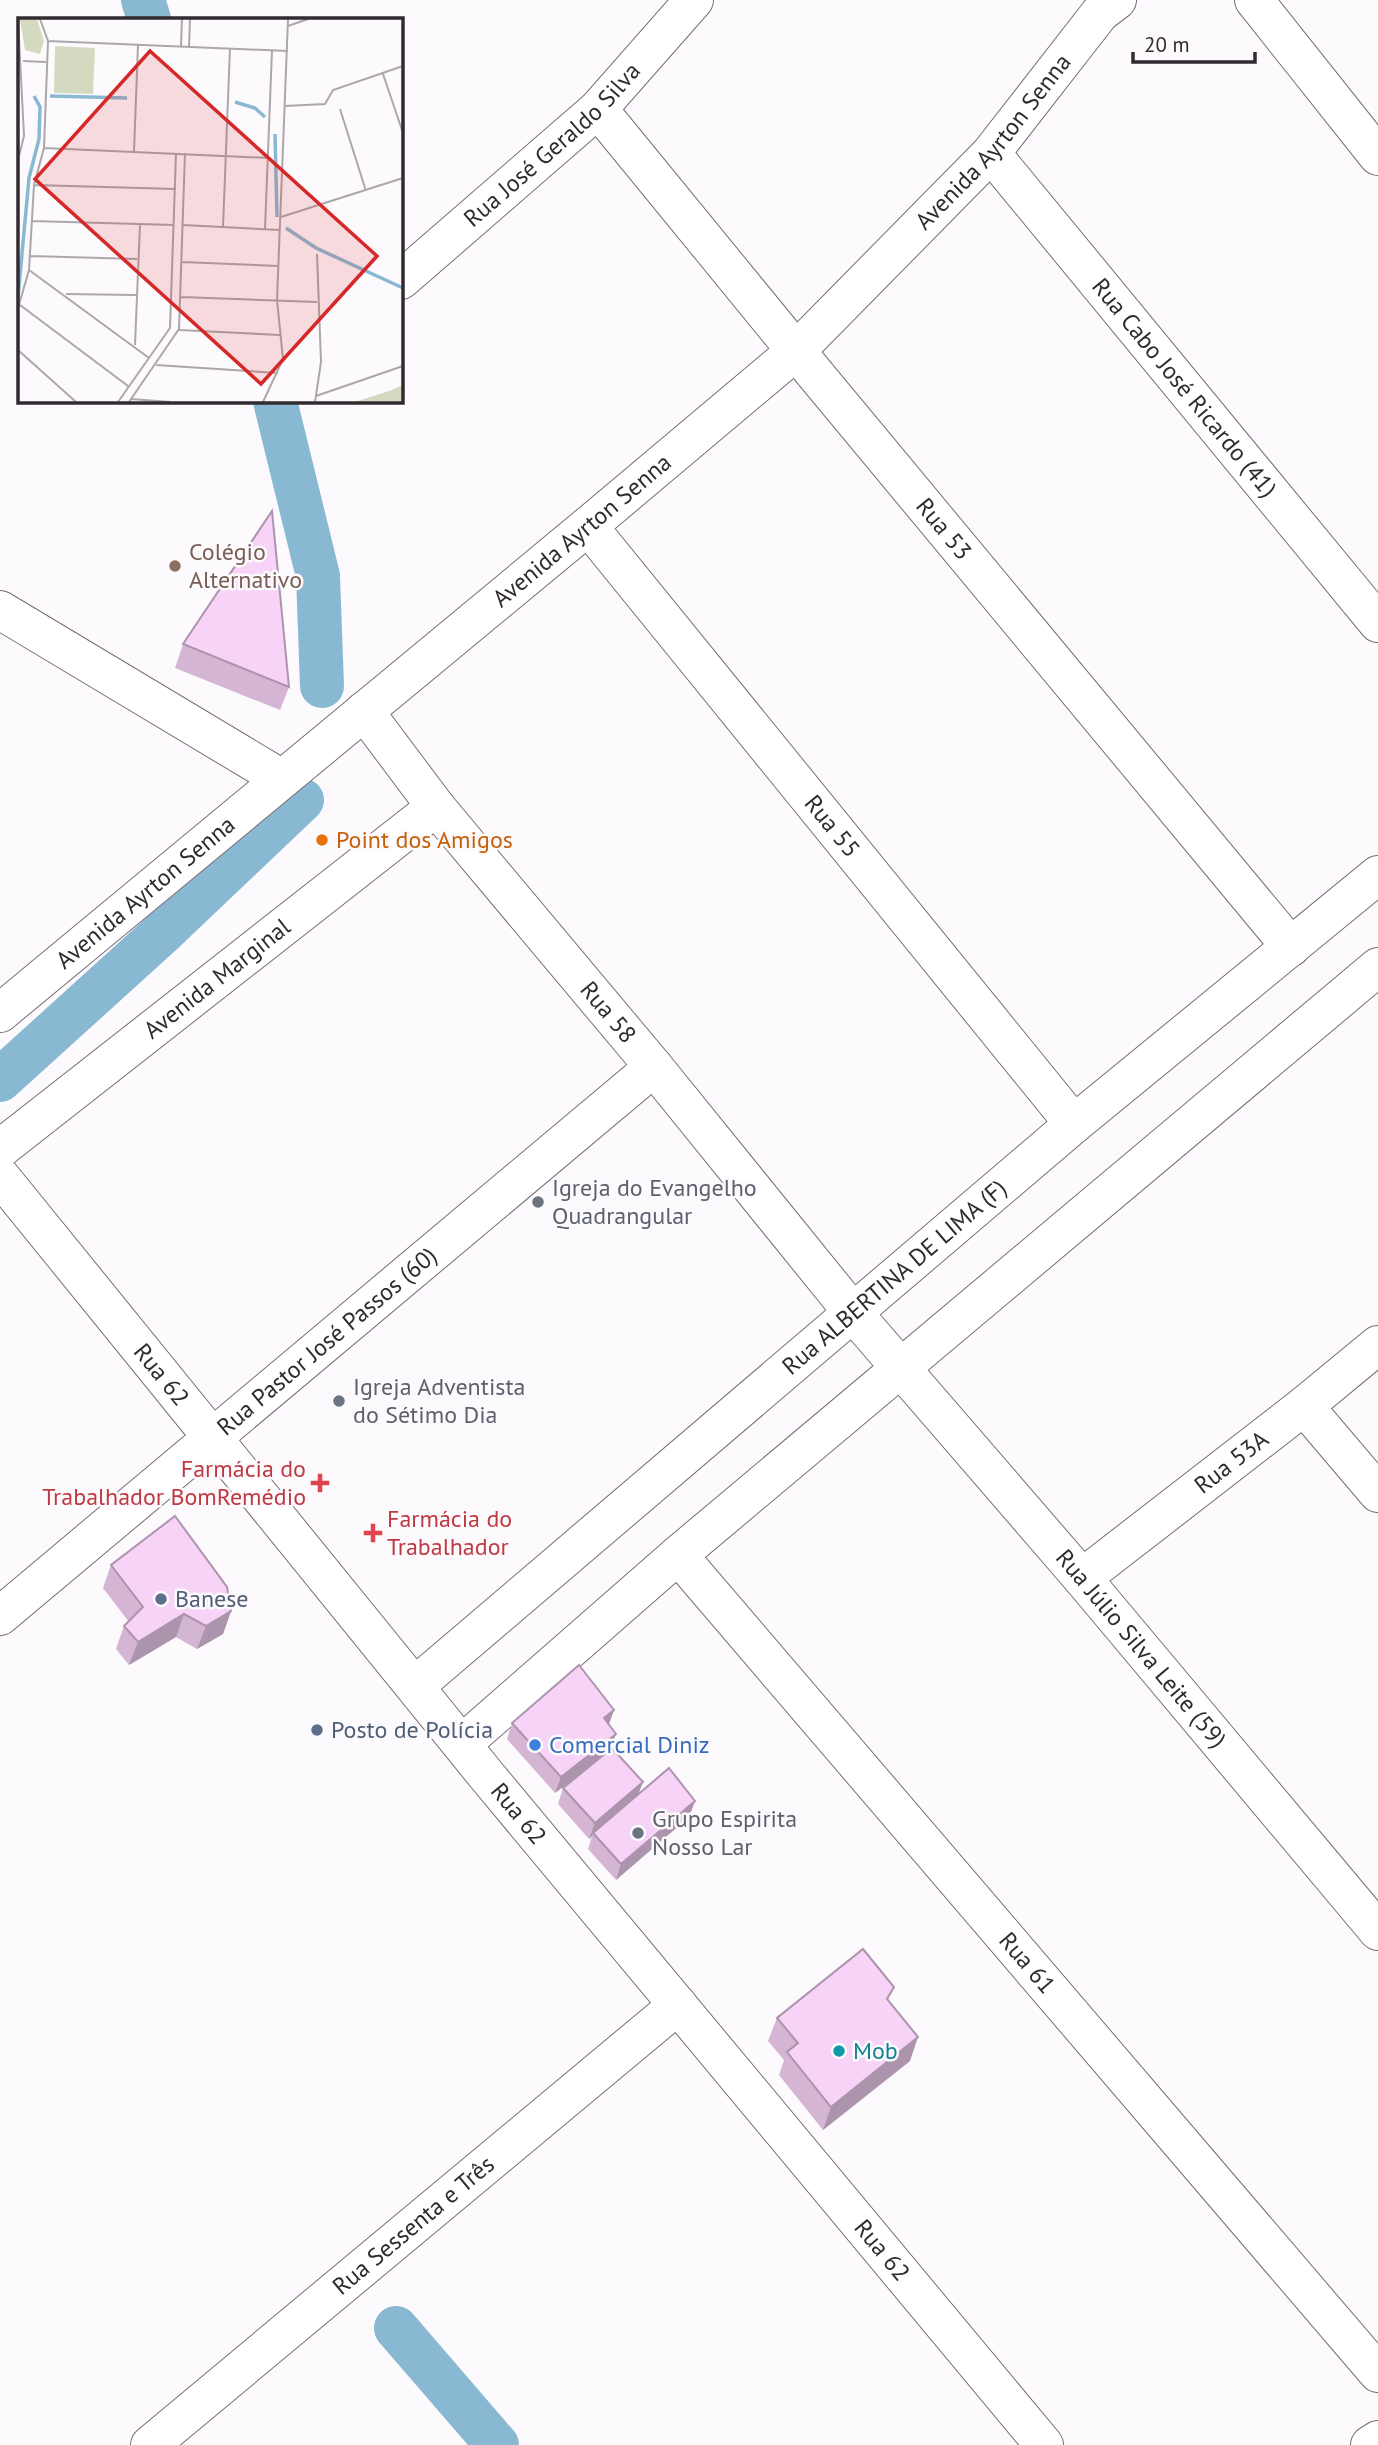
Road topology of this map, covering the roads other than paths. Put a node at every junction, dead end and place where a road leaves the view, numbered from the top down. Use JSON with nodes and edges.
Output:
{"nodes":[{"id":1,"x":694,"y":0,"type":"edge"},
{"id":2,"x":1117,"y":0,"type":"edge"},
{"id":3,"x":1254,"y":0,"type":"edge"},
{"id":4,"x":598,"y":109,"type":"junction"},
{"id":5,"x":991,"y":153,"type":"junction"},
{"id":6,"x":1378,"y":156,"type":"edge"},
{"id":7,"x":402,"y":279,"type":"edge"},
{"id":8,"x":796,"y":351,"type":"junction"},
{"id":9,"x":588,"y":527,"type":"junction"},
{"id":10,"x":0,"y":610,"type":"edge"},
{"id":11,"x":1378,"y":624,"type":"edge"},
{"id":12,"x":364,"y":711,"type":"junction"},
{"id":13,"x":282,"y":779,"type":"junction"},
{"id":14,"x":436,"y":807,"type":"junction"},
{"id":15,"x":1378,"y":876,"type":"edge"},
{"id":16,"x":1291,"y":947,"type":"junction"},
{"id":17,"x":1378,"y":967,"type":"edge"},
{"id":18,"x":0,"y":1013,"type":"edge"},
{"id":19,"x":654,"y":1066,"type":"junction"},
{"id":20,"x":1074,"y":1124,"type":"junction"},
{"id":21,"x":0,"y":1149,"type":"edge"},
{"id":22,"x":0,"y":1176,"type":"edge"},
{"id":23,"x":854,"y":1314,"type":"junction"},
{"id":24,"x":1378,"y":1345,"type":"edge"},
{"id":25,"x":902,"y":1369,"type":"junction"},
{"id":26,"x":1304,"y":1406,"type":"junction"},
{"id":27,"x":212,"y":1439,"type":"junction"},
{"id":28,"x":1378,"y":1493,"type":"edge"},
{"id":29,"x":678,"y":1555,"type":"junction"},
{"id":30,"x":1082,"y":1578,"type":"junction"},
{"id":31,"x":0,"y":1616,"type":"edge"},
{"id":32,"x":415,"y":1686,"type":"junction"},
{"id":33,"x":462,"y":1744,"type":"junction"},
{"id":34,"x":1378,"y":1931,"type":"edge"},
{"id":35,"x":678,"y":2005,"type":"junction"},
{"id":36,"x":1378,"y":2372,"type":"edge"},
{"id":37,"x":1378,"y":2440,"type":"edge"},
{"id":38,"x":150,"y":2445,"type":"edge"},
{"id":39,"x":1044,"y":2445,"type":"edge"},
{"id":40,"x":1370,"y":2445,"type":"edge"}],
"edges":[{"from":1,"to":4,"type":"street","name":"Rua José Geraldo Silva"},
{"from":2,"to":5,"type":"street","name":"Avenida Ayrton Senna"},
{"from":3,"to":6,"type":"street"},
{"from":4,"to":7,"type":"street","name":"Rua José Geraldo Silva"},
{"from":4,"to":8,"type":"street","name":"Rua 53"},
{"from":5,"to":8,"type":"street","name":"Avenida Ayrton Senna"},
{"from":5,"to":11,"type":"street","name":"Rua Cabo José Ricardo (41)"},
{"from":8,"to":9,"type":"street","name":"Avenida Ayrton Senna"},
{"from":8,"to":16,"type":"street","name":"Rua 53"},
{"from":9,"to":12,"type":"street","name":"Avenida Ayrton Senna"},
{"from":9,"to":20,"type":"street","name":"Rua 55"},
{"from":10,"to":13,"type":"street"},
{"from":12,"to":13,"type":"street","name":"Avenida Ayrton Senna"},
{"from":12,"to":14,"type":"street","name":"Rua 58"},
{"from":13,"to":18,"type":"street","name":"Avenida Ayrton Senna"},
{"from":14,"to":19,"type":"street","name":"Rua 58"},
{"from":14,"to":21,"type":"street","name":"Avenida Marginal"},
{"from":15,"to":16,"type":"street","name":"Rua ALBERTINA DE LIMA (F)"},
{"from":16,"to":20,"type":"street","name":"Rua ALBERTINA DE LIMA (F)"},
{"from":17,"to":25,"type":"street"},
{"from":19,"to":23,"type":"street","name":"Rua 58"},
{"from":19,"to":27,"type":"street","name":"Rua Pastor José Passos (60)"},
{"from":20,"to":23,"type":"street","name":"Rua ALBERTINA DE LIMA (F)"},
{"from":22,"to":27,"type":"street","name":"Rua 62"},
{"from":23,"to":25,"type":"street","name":"Rua 58"},
{"from":23,"to":32,"type":"street","name":"Rua ALBERTINA DE LIMA (F)"},
{"from":24,"to":26,"type":"street","name":"Rua 53A"},
{"from":25,"to":29,"type":"street"},
{"from":25,"to":30,"type":"street","name":"Rua Júlio Silva Leite (59)"},
{"from":26,"to":28,"type":"street"},
{"from":26,"to":30,"type":"street","name":"Rua 53A"},
{"from":27,"to":31,"type":"street","name":"Rua Pastor José Passos (60)"},
{"from":27,"to":32,"type":"street","name":"Rua 62"},
{"from":29,"to":33,"type":"street"},
{"from":29,"to":36,"type":"street","name":"Rua 61"},
{"from":30,"to":34,"type":"street","name":"Rua Júlio Silva Leite (59)"},
{"from":32,"to":33,"type":"street","name":"Rua 62"},
{"from":33,"to":35,"type":"street","name":"Rua 62"},
{"from":35,"to":38,"type":"street","name":"Rua Sessenta e Três"},
{"from":35,"to":39,"type":"street","name":"Rua 62"},
{"from":37,"to":40,"type":"street"}]}
